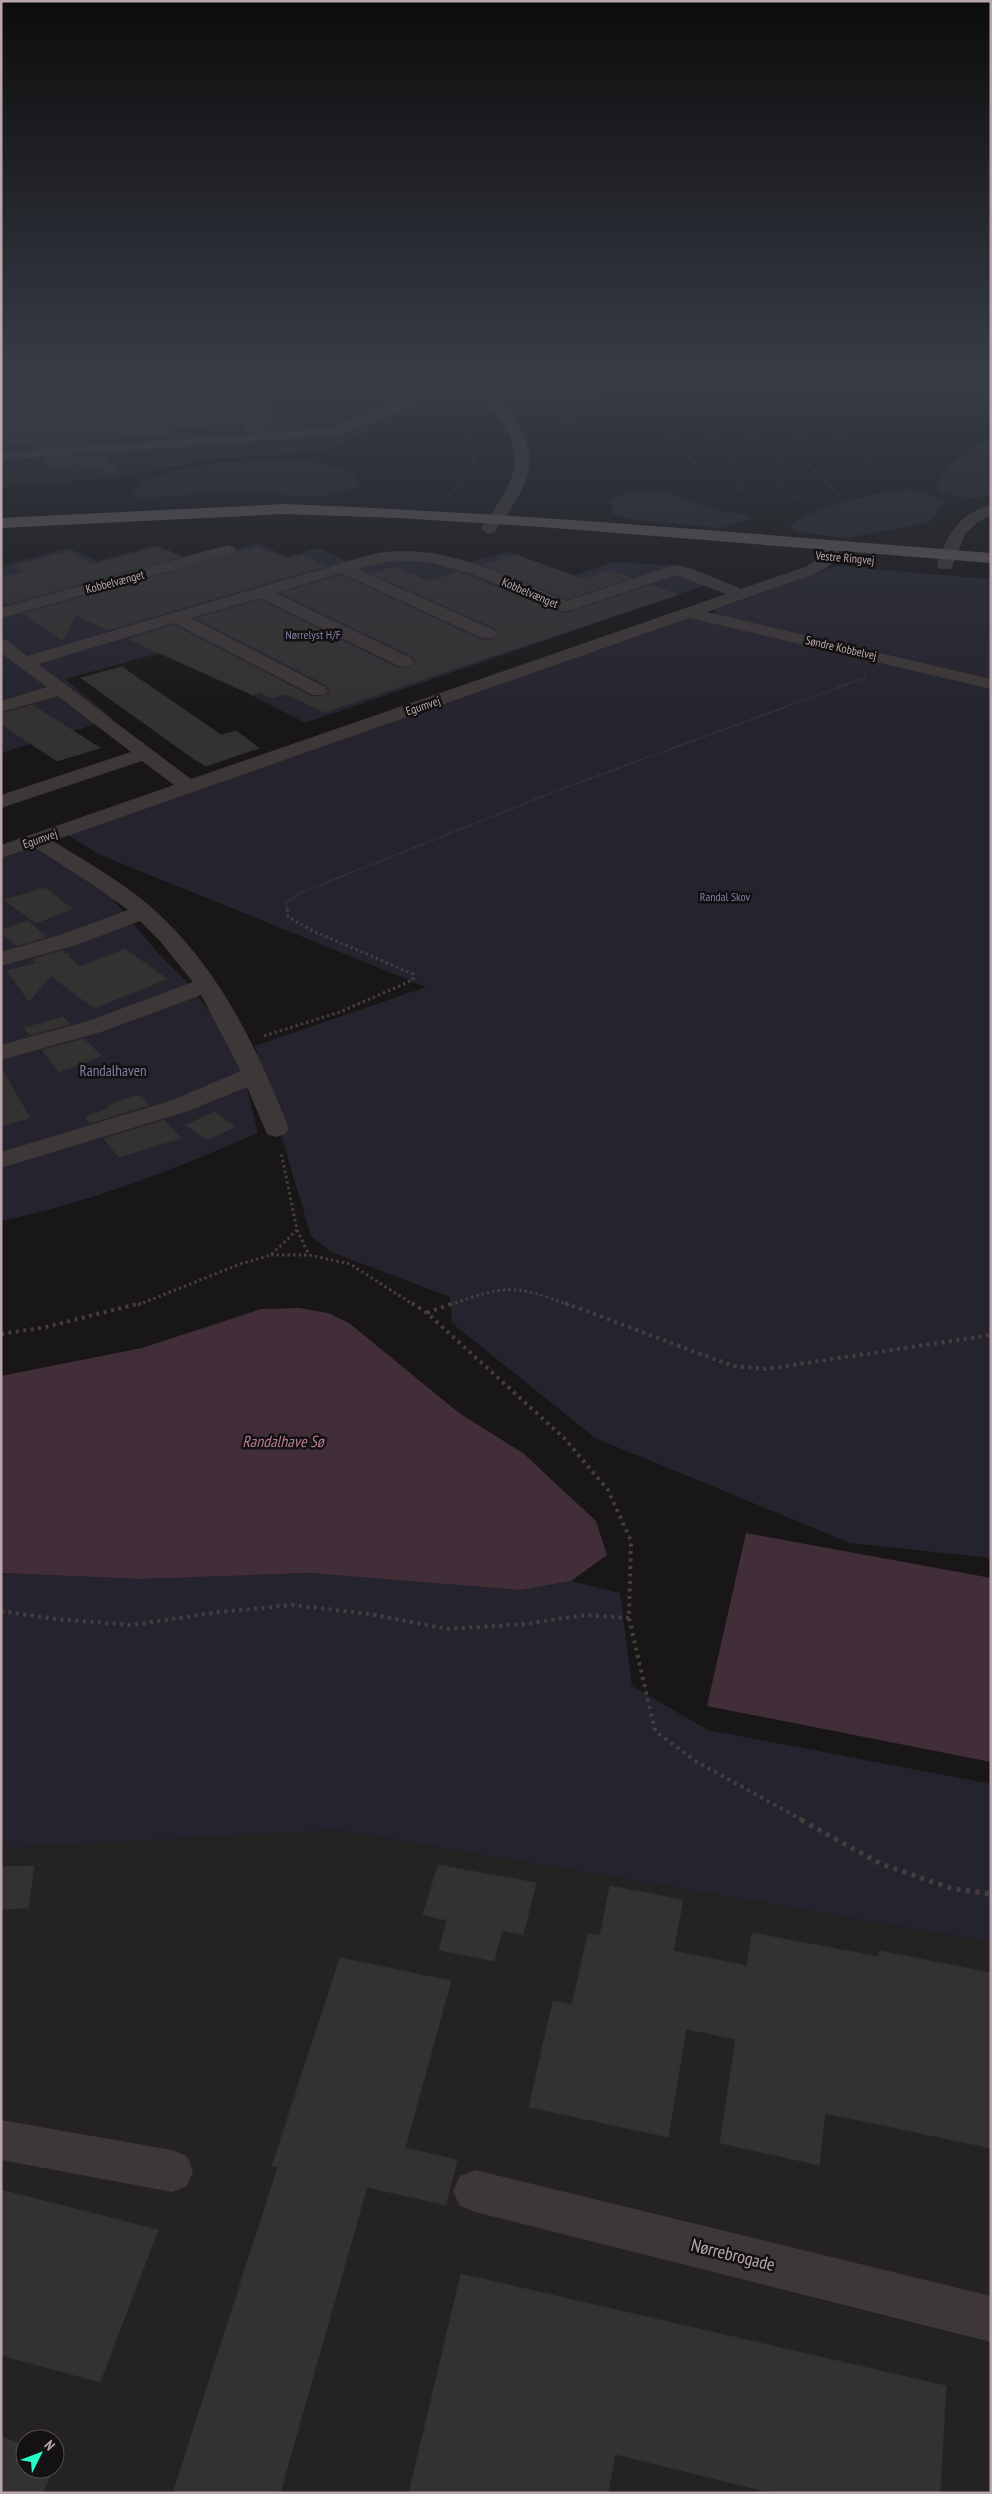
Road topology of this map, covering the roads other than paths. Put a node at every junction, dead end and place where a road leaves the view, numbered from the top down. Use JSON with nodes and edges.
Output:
{"nodes":[{"id":1,"x":515,"y":488,"type":"edge"},
{"id":2,"x":991,"y":509,"type":"edge"},
{"id":3,"x":1,"y":523,"type":"edge"},
{"id":4,"x":492,"y":524,"type":"junction"},
{"id":5,"x":228,"y":550,"type":"dead end"},
{"id":6,"x":832,"y":551,"type":"junction"},
{"id":7,"x":991,"y":558,"type":"edge"},
{"id":8,"x":947,"y":560,"type":"junction"},
{"id":9,"x":342,"y":568,"type":"junction"},
{"id":10,"x":991,"y":570,"type":"edge"},
{"id":11,"x":261,"y":592,"type":"junction"},
{"id":12,"x":742,"y":594,"type":"junction"},
{"id":13,"x":691,"y":612,"type":"junction"},
{"id":14,"x":1,"y":613,"type":"edge"},
{"id":15,"x":175,"y":617,"type":"junction"},
{"id":16,"x":488,"y":634,"type":"dead end"},
{"id":17,"x":2,"y":646,"type":"edge"},
{"id":18,"x":25,"y":662,"type":"junction"},
{"id":19,"x":405,"y":662,"type":"dead end"},
{"id":20,"x":991,"y":684,"type":"edge"},
{"id":21,"x":61,"y":688,"type":"junction"},
{"id":22,"x":319,"y":691,"type":"dead end"},
{"id":23,"x":1,"y":707,"type":"edge"},
{"id":24,"x":147,"y":753,"type":"junction"},
{"id":25,"x":189,"y":787,"type":"junction"},
{"id":26,"x":1,"y":802,"type":"edge"},
{"id":27,"x":37,"y":840,"type":"junction"},
{"id":28,"x":1,"y":852,"type":"edge"},
{"id":29,"x":143,"y":912,"type":"junction"},
{"id":30,"x":1,"y":959,"type":"edge"},
{"id":31,"x":207,"y":985,"type":"junction"},
{"id":32,"x":1,"y":1054,"type":"edge"},
{"id":33,"x":256,"y":1074,"type":"junction"},
{"id":34,"x":276,"y":1129,"type":"road end"},
{"id":35,"x":1,"y":1160,"type":"edge"},
{"id":36,"x":1,"y":2140,"type":"edge"},
{"id":37,"x":172,"y":2171,"type":"dead end"},
{"id":38,"x":474,"y":2191,"type":"dead end"},
{"id":39,"x":991,"y":2319,"type":"edge"}],
"edges":[{"from":1,"to":4,"type":"street"},
{"from":2,"to":8,"type":"street"},
{"from":3,"to":4,"type":"main road","name":"Vestre Ringvej"},
{"from":4,"to":6,"type":"main road","name":"Vestre Ringvej"},
{"from":5,"to":14,"type":"street","name":"Kobbelvænget"},
{"from":6,"to":8,"type":"main road","name":"Vestre Ringvej"},
{"from":6,"to":12,"type":"street","name":"Egumvej"},
{"from":7,"to":8,"type":"main road","name":"Vestre Ringvej"},
{"from":8,"to":10,"type":"main road","name":"Vestre Ringvej"},
{"from":9,"to":11,"type":"street","name":"Kobbelvænget"},
{"from":9,"to":12,"type":"street","name":"Kobbelvænget"},
{"from":9,"to":16,"type":"street"},
{"from":11,"to":15,"type":"street","name":"Kobbelvænget"},
{"from":11,"to":19,"type":"street"},
{"from":12,"to":13,"type":"street","name":"Egumvej"},
{"from":13,"to":20,"type":"street","name":"Søndre Kobbelvej"},
{"from":13,"to":25,"type":"street","name":"Egumvej"},
{"from":15,"to":18,"type":"street","name":"Kobbelvænget"},
{"from":15,"to":22,"type":"street"},
{"from":17,"to":18,"type":"street"},
{"from":18,"to":21,"type":"street"},
{"from":21,"to":23,"type":"street"},
{"from":21,"to":24,"type":"street"},
{"from":24,"to":25,"type":"street"},
{"from":24,"to":26,"type":"street"},
{"from":25,"to":27,"type":"street","name":"Egumvej"},
{"from":27,"to":28,"type":"street","name":"Egumvej"},
{"from":27,"to":29,"type":"street"},
{"from":29,"to":30,"type":"street"},
{"from":29,"to":31,"type":"street"},
{"from":31,"to":32,"type":"street"},
{"from":31,"to":33,"type":"street"},
{"from":33,"to":34,"type":"street"},
{"from":33,"to":35,"type":"street"},
{"from":36,"to":37,"type":"street"},
{"from":38,"to":39,"type":"street","name":"Nørrebrogade"}]}
